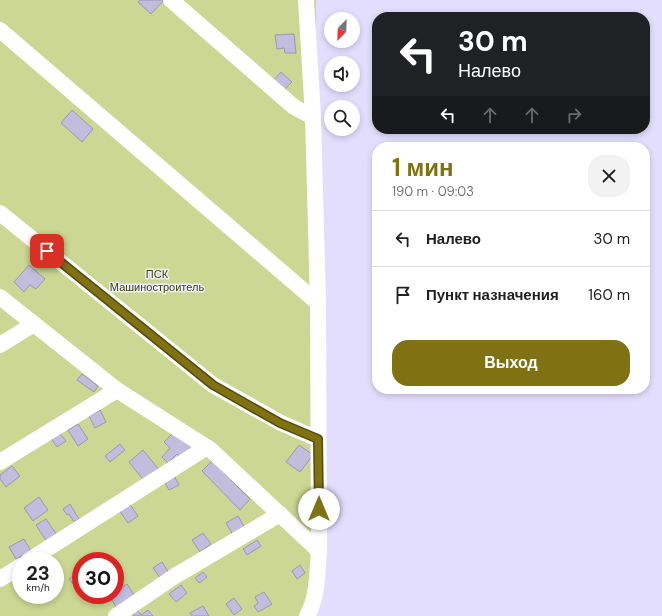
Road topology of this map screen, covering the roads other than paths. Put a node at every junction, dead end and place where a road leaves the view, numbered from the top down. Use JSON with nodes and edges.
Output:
{"nodes":[{"id":1,"x":171,"y":0,"type":"edge"},
{"id":2,"x":306,"y":0,"type":"edge"},
{"id":3,"x":0,"y":30,"type":"edge"},
{"id":4,"x":313,"y":117,"type":"junction"},
{"id":5,"x":0,"y":213,"type":"edge"},
{"id":6,"x":0,"y":297,"type":"edge"},
{"id":7,"x":318,"y":302,"type":"junction"},
{"id":8,"x":34,"y":324,"type":"junction"},
{"id":9,"x":0,"y":345,"type":"edge"},
{"id":10,"x":117,"y":390,"type":"junction"},
{"id":11,"x":318,"y":439,"type":"junction"},
{"id":12,"x":207,"y":447,"type":"junction"},
{"id":13,"x":0,"y":462,"type":"edge"},
{"id":14,"x":280,"y":514,"type":"junction"},
{"id":15,"x":319,"y":551,"type":"junction"},
{"id":16,"x":42,"y":552,"type":"edge"},
{"id":17,"x":12,"y":572,"type":"edge"},
{"id":18,"x":0,"y":579,"type":"edge"},
{"id":19,"x":116,"y":616,"type":"edge"},
{"id":20,"x":307,"y":616,"type":"edge"}],
"edges":[{"from":1,"to":4,"type":"street"},
{"from":2,"to":4,"type":"street"},
{"from":3,"to":7,"type":"street"},
{"from":4,"to":7,"type":"street"},
{"from":5,"to":11,"type":"street"},
{"from":6,"to":8,"type":"street"},
{"from":7,"to":11,"type":"street"},
{"from":8,"to":9,"type":"street"},
{"from":8,"to":10,"type":"street"},
{"from":10,"to":12,"type":"street"},
{"from":10,"to":13,"type":"street"},
{"from":11,"to":15,"type":"street"},
{"from":12,"to":14,"type":"street"},
{"from":12,"to":16,"type":"street"},
{"from":14,"to":15,"type":"street"},
{"from":14,"to":19,"type":"street"},
{"from":15,"to":20,"type":"street"},
{"from":17,"to":18,"type":"street"}]}
